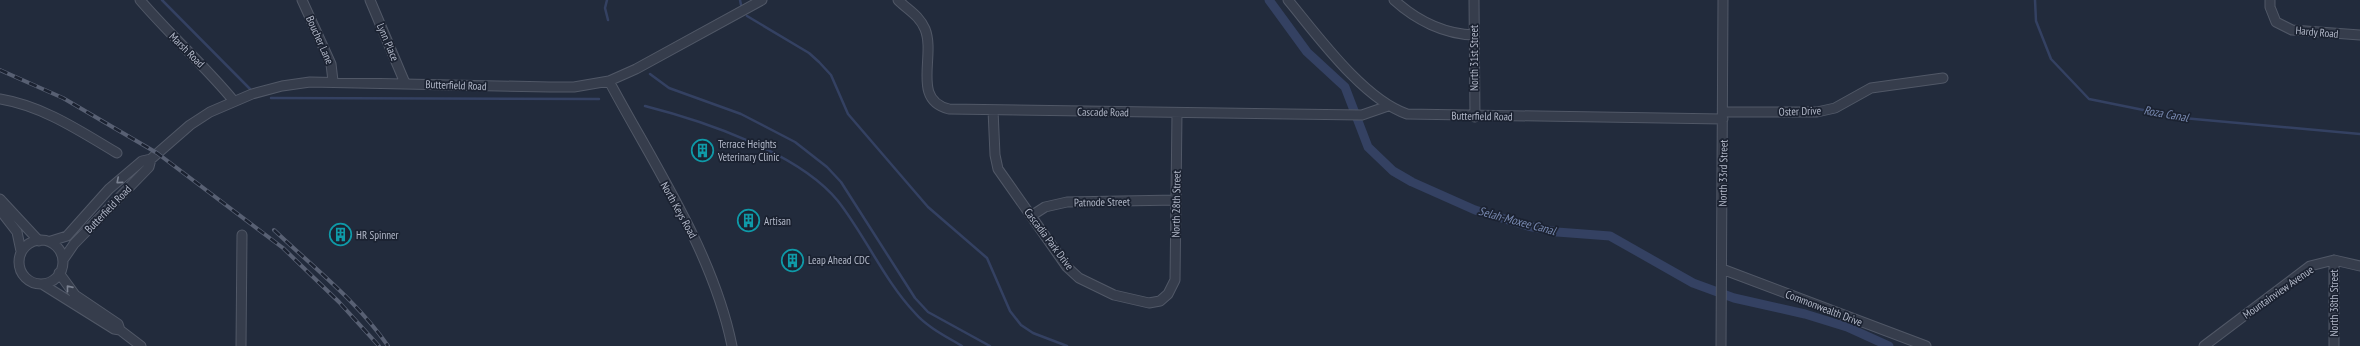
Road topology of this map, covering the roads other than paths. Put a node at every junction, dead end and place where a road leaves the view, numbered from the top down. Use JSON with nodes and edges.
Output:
{"nodes":[{"id":1,"x":140,"y":0,"type":"edge"},
{"id":2,"x":302,"y":0,"type":"edge"},
{"id":3,"x":370,"y":0,"type":"edge"},
{"id":4,"x":762,"y":0,"type":"edge"},
{"id":5,"x":898,"y":0,"type":"edge"},
{"id":6,"x":1288,"y":0,"type":"edge"},
{"id":7,"x":1394,"y":0,"type":"edge"},
{"id":8,"x":1474,"y":0,"type":"edge"},
{"id":9,"x":1723,"y":0,"type":"edge"},
{"id":10,"x":2270,"y":0,"type":"edge"},
{"id":11,"x":1474,"y":35,"type":"junction"},
{"id":12,"x":2360,"y":35,"type":"edge"},
{"id":13,"x":1943,"y":78,"type":"dead end"},
{"id":14,"x":333,"y":81,"type":"junction"},
{"id":15,"x":608,"y":81,"type":"junction"},
{"id":16,"x":405,"y":83,"type":"junction"},
{"id":17,"x":0,"y":99,"type":"edge"},
{"id":18,"x":233,"y":100,"type":"junction"},
{"id":19,"x":1388,"y":106,"type":"junction"},
{"id":20,"x":993,"y":110,"type":"junction"},
{"id":21,"x":1177,"y":113,"type":"junction"},
{"id":22,"x":1724,"y":116,"type":"junction"},
{"id":23,"x":1475,"y":117,"type":"junction"},
{"id":24,"x":117,"y":153,"type":"dead end"},
{"id":25,"x":151,"y":159,"type":"junction"},
{"id":26,"x":0,"y":199,"type":"edge"},
{"id":27,"x":1176,"y":200,"type":"junction"},
{"id":28,"x":0,"y":210,"type":"edge"},
{"id":29,"x":1031,"y":216,"type":"junction"},
{"id":30,"x":242,"y":235,"type":"dead end"},
{"id":31,"x":39,"y":241,"type":"junction"},
{"id":32,"x":51,"y":241,"type":"junction"},
{"id":33,"x":21,"y":251,"type":"junction"},
{"id":34,"x":63,"y":260,"type":"junction"},
{"id":35,"x":2334,"y":260,"type":"junction"},
{"id":36,"x":2360,"y":266,"type":"edge"},
{"id":37,"x":1722,"y":269,"type":"junction"},
{"id":38,"x":59,"y":273,"type":"junction"},
{"id":39,"x":42,"y":284,"type":"junction"},
{"id":40,"x":1168,"y":294,"type":"joint"},
{"id":41,"x":120,"y":330,"type":"junction"},
{"id":42,"x":2212,"y":343,"type":"edge"},
{"id":43,"x":141,"y":346,"type":"edge"},
{"id":44,"x":241,"y":346,"type":"edge"},
{"id":45,"x":732,"y":346,"type":"edge"},
{"id":46,"x":1721,"y":346,"type":"edge"},
{"id":47,"x":1926,"y":346,"type":"edge"},
{"id":48,"x":2204,"y":346,"type":"edge"},
{"id":49,"x":2334,"y":346,"type":"edge"}],
"edges":[{"from":1,"to":18,"type":"street","name":"Marsh Road"},
{"from":2,"to":14,"type":"street","name":"Boucher Lane"},
{"from":3,"to":16,"type":"street","name":"Lynn Place"},
{"from":4,"to":15,"type":"street","name":"Butterfield Road"},
{"from":5,"to":20,"type":"street","name":"Cascade Road"},
{"from":6,"to":19,"type":"street","name":"Butterfield Road"},
{"from":7,"to":11,"type":"street"},
{"from":8,"to":11,"type":"street","name":"North 31st Street"},
{"from":9,"to":22,"type":"street","name":"North 33rd Street"},
{"from":10,"to":12,"type":"street","name":"Hardy Road"},
{"from":11,"to":23,"type":"street","name":"North 31st Street"},
{"from":13,"to":22,"type":"street","name":"Oster Drive"},
{"from":14,"to":16,"type":"street","name":"Butterfield Road"},
{"from":14,"to":18,"type":"street","name":"Butterfield Road"},
{"from":15,"to":16,"type":"street","name":"Butterfield Road"},
{"from":15,"to":45,"type":"street","name":"North Keys Road"},
{"from":17,"to":24,"type":"street"},
{"from":18,"to":25,"type":"street","name":"Butterfield Road"},
{"from":19,"to":21,"type":"street","name":"Cascade Road"},
{"from":19,"to":23,"type":"street","name":"Butterfield Road"},
{"from":20,"to":21,"type":"street","name":"Cascade Road"},
{"from":20,"to":29,"type":"street","name":"Cascadia Park Drive"},
{"from":21,"to":27,"type":"street","name":"North 28th Street"},
{"from":22,"to":23,"type":"street","name":"Butterfield Road"},
{"from":22,"to":37,"type":"street","name":"North 33rd Street"},
{"from":25,"to":32,"type":"street","name":"Butterfield Road","one_way":true},
{"from":25,"to":34,"type":"street","name":"Butterfield Road"},
{"from":26,"to":31,"type":"street"},
{"from":27,"to":29,"type":"street","name":"Patnode Street"},
{"from":27,"to":40,"type":"street","name":"North 28th Street"},
{"from":28,"to":33,"type":"street"},
{"from":29,"to":40,"type":"street","name":"Cascadia Park Drive"},
{"from":30,"to":44,"type":"street"},
{"from":31,"to":32,"type":"street","name":"Butterfield Road"},
{"from":31,"to":33,"type":"street","name":"Butterfield Road"},
{"from":32,"to":34,"type":"street"},
{"from":33,"to":39,"type":"street"},
{"from":34,"to":38,"type":"street","name":"Butterfield Road"},
{"from":35,"to":36,"type":"street","name":"Mountainview Avenue"},
{"from":35,"to":42,"type":"street","name":"Mountainview Avenue"},
{"from":35,"to":49,"type":"street","name":"North 38th Street"},
{"from":37,"to":46,"type":"street","name":"North 33rd Street"},
{"from":37,"to":47,"type":"street","name":"Commonwealth Drive"},
{"from":38,"to":39,"type":"street"},
{"from":41,"to":38,"type":"street","one_way":true},
{"from":39,"to":41,"type":"street"},
{"from":41,"to":43,"type":"street"},
{"from":42,"to":48,"type":"street","name":"Mountainview Avenue"}]}
